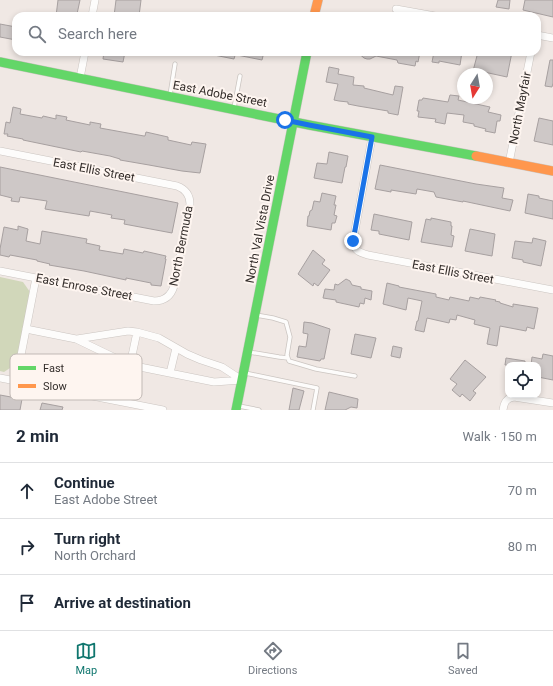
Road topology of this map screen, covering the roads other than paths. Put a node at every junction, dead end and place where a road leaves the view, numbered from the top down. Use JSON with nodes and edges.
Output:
{"nodes":[{"id":1,"x":95,"y":0,"type":"edge"},
{"id":2,"x":318,"y":0,"type":"edge"},
{"id":3,"x":396,"y":9,"type":"dead end"},
{"id":4,"x":93,"y":12,"type":"edge"},
{"id":5,"x":315,"y":12,"type":"edge"},
{"id":6,"x":413,"y":12,"type":"edge"},
{"id":7,"x":541,"y":36,"type":"edge"},
{"id":8,"x":553,"y":38,"type":"edge"},
{"id":9,"x":84,"y":56,"type":"edge"},
{"id":10,"x":306,"y":56,"type":"edge"},
{"id":11,"x":530,"y":56,"type":"edge"},
{"id":12,"x":0,"y":62,"type":"edge"},
{"id":13,"x":175,"y":64,"type":"dead end"},
{"id":14,"x":240,"y":76,"type":"dead end"},
{"id":15,"x":80,"y":78,"type":"junction"},
{"id":16,"x":170,"y":96,"type":"junction"},
{"id":17,"x":234,"y":109,"type":"junction"},
{"id":18,"x":293,"y":121,"type":"junction"},
{"id":19,"x":372,"y":137,"type":"junction"},
{"id":20,"x":0,"y":151,"type":"edge"},
{"id":21,"x":509,"y":163,"type":"junction"},
{"id":22,"x":553,"y":171,"type":"edge"},
{"id":23,"x":187,"y":193,"type":"joint"},
{"id":24,"x":0,"y":271,"type":"edge"},
{"id":25,"x":36,"y":278,"type":"junction"},
{"id":26,"x":553,"y":290,"type":"edge"},
{"id":27,"x":167,"y":298,"type":"joint"},
{"id":28,"x":255,"y":315,"type":"junction"},
{"id":29,"x":26,"y":329,"type":"junction"},
{"id":30,"x":137,"y":332,"type":"junction"},
{"id":31,"x":76,"y":339,"type":"junction"},
{"id":32,"x":176,"y":348,"type":"junction"},
{"id":33,"x":248,"y":351,"type":"junction"},
{"id":34,"x":21,"y":354,"type":"edge"},
{"id":35,"x":106,"y":354,"type":"edge"},
{"id":36,"x":132,"y":354,"type":"edge"},
{"id":37,"x":288,"y":358,"type":"junction"},
{"id":38,"x":142,"y":368,"type":"edge"},
{"id":39,"x":170,"y":373,"type":"junction"},
{"id":40,"x":243,"y":376,"type":"junction"},
{"id":41,"x":355,"y":376,"type":"dead end"},
{"id":42,"x":0,"y":378,"type":"edge"},
{"id":43,"x":10,"y":380,"type":"edge"},
{"id":44,"x":112,"y":400,"type":"edge"},
{"id":45,"x":553,"y":404,"type":"edge"},
{"id":46,"x":237,"y":408,"type":"edge"},
{"id":47,"x":163,"y":410,"type":"edge"},
{"id":48,"x":259,"y":410,"type":"edge"},
{"id":49,"x":313,"y":410,"type":"edge"},
{"id":50,"x":503,"y":410,"type":"edge"}],
"edges":[{"from":1,"to":4,"type":"street"},
{"from":2,"to":5,"type":"street"},
{"from":3,"to":6,"type":"street"},
{"from":7,"to":8,"type":"street"},
{"from":9,"to":15,"type":"street"},
{"from":10,"to":18,"type":"street","name":"North Val Vista Drive"},
{"from":11,"to":21,"type":"street","name":"North Mayfair"},
{"from":12,"to":15,"type":"street","name":"East Adobe Street"},
{"from":13,"to":16,"type":"lane"},
{"from":14,"to":17,"type":"lane"},
{"from":15,"to":16,"type":"street","name":"East Adobe Street"},
{"from":16,"to":17,"type":"street","name":"East Adobe Street"},
{"from":17,"to":18,"type":"street","name":"East Adobe Street"},
{"from":18,"to":19,"type":"street","name":"East Adobe Street"},
{"from":18,"to":28,"type":"street","name":"North Val Vista Drive"},
{"from":19,"to":21,"type":"street","name":"East Adobe Street"},
{"from":19,"to":26,"type":"street","name":"East Ellis Street"},
{"from":20,"to":23,"type":"street","name":"East Ellis Street"},
{"from":21,"to":22,"type":"street","name":"East Adobe Street"},
{"from":23,"to":27,"type":"street","name":"North Bermuda"},
{"from":24,"to":25,"type":"street","name":"East Enrose Street"},
{"from":25,"to":27,"type":"street","name":"East Enrose Street"},
{"from":25,"to":29,"type":"street"},
{"from":28,"to":33,"type":"street","name":"North Val Vista Drive"},
{"from":28,"to":37,"type":"lane"},
{"from":29,"to":31,"type":"street"},
{"from":29,"to":34,"type":"street"},
{"from":30,"to":31,"type":"street"},
{"from":30,"to":32,"type":"street"},
{"from":30,"to":36,"type":"street"},
{"from":31,"to":35,"type":"street"},
{"from":32,"to":39,"type":"street"},
{"from":32,"to":40,"type":"street"},
{"from":33,"to":37,"type":"lane"},
{"from":33,"to":40,"type":"street","name":"North Val Vista Drive"},
{"from":37,"to":41,"type":"lane"},
{"from":38,"to":39,"type":"street"},
{"from":39,"to":40,"type":"street"},
{"from":40,"to":46,"type":"street","name":"North Val Vista Drive"},
{"from":40,"to":49,"type":"lane"},
{"from":42,"to":43,"type":"street"},
{"from":44,"to":47,"type":"street"},
{"from":45,"to":50,"type":"street"},
{"from":46,"to":48,"type":"lane"}]}
